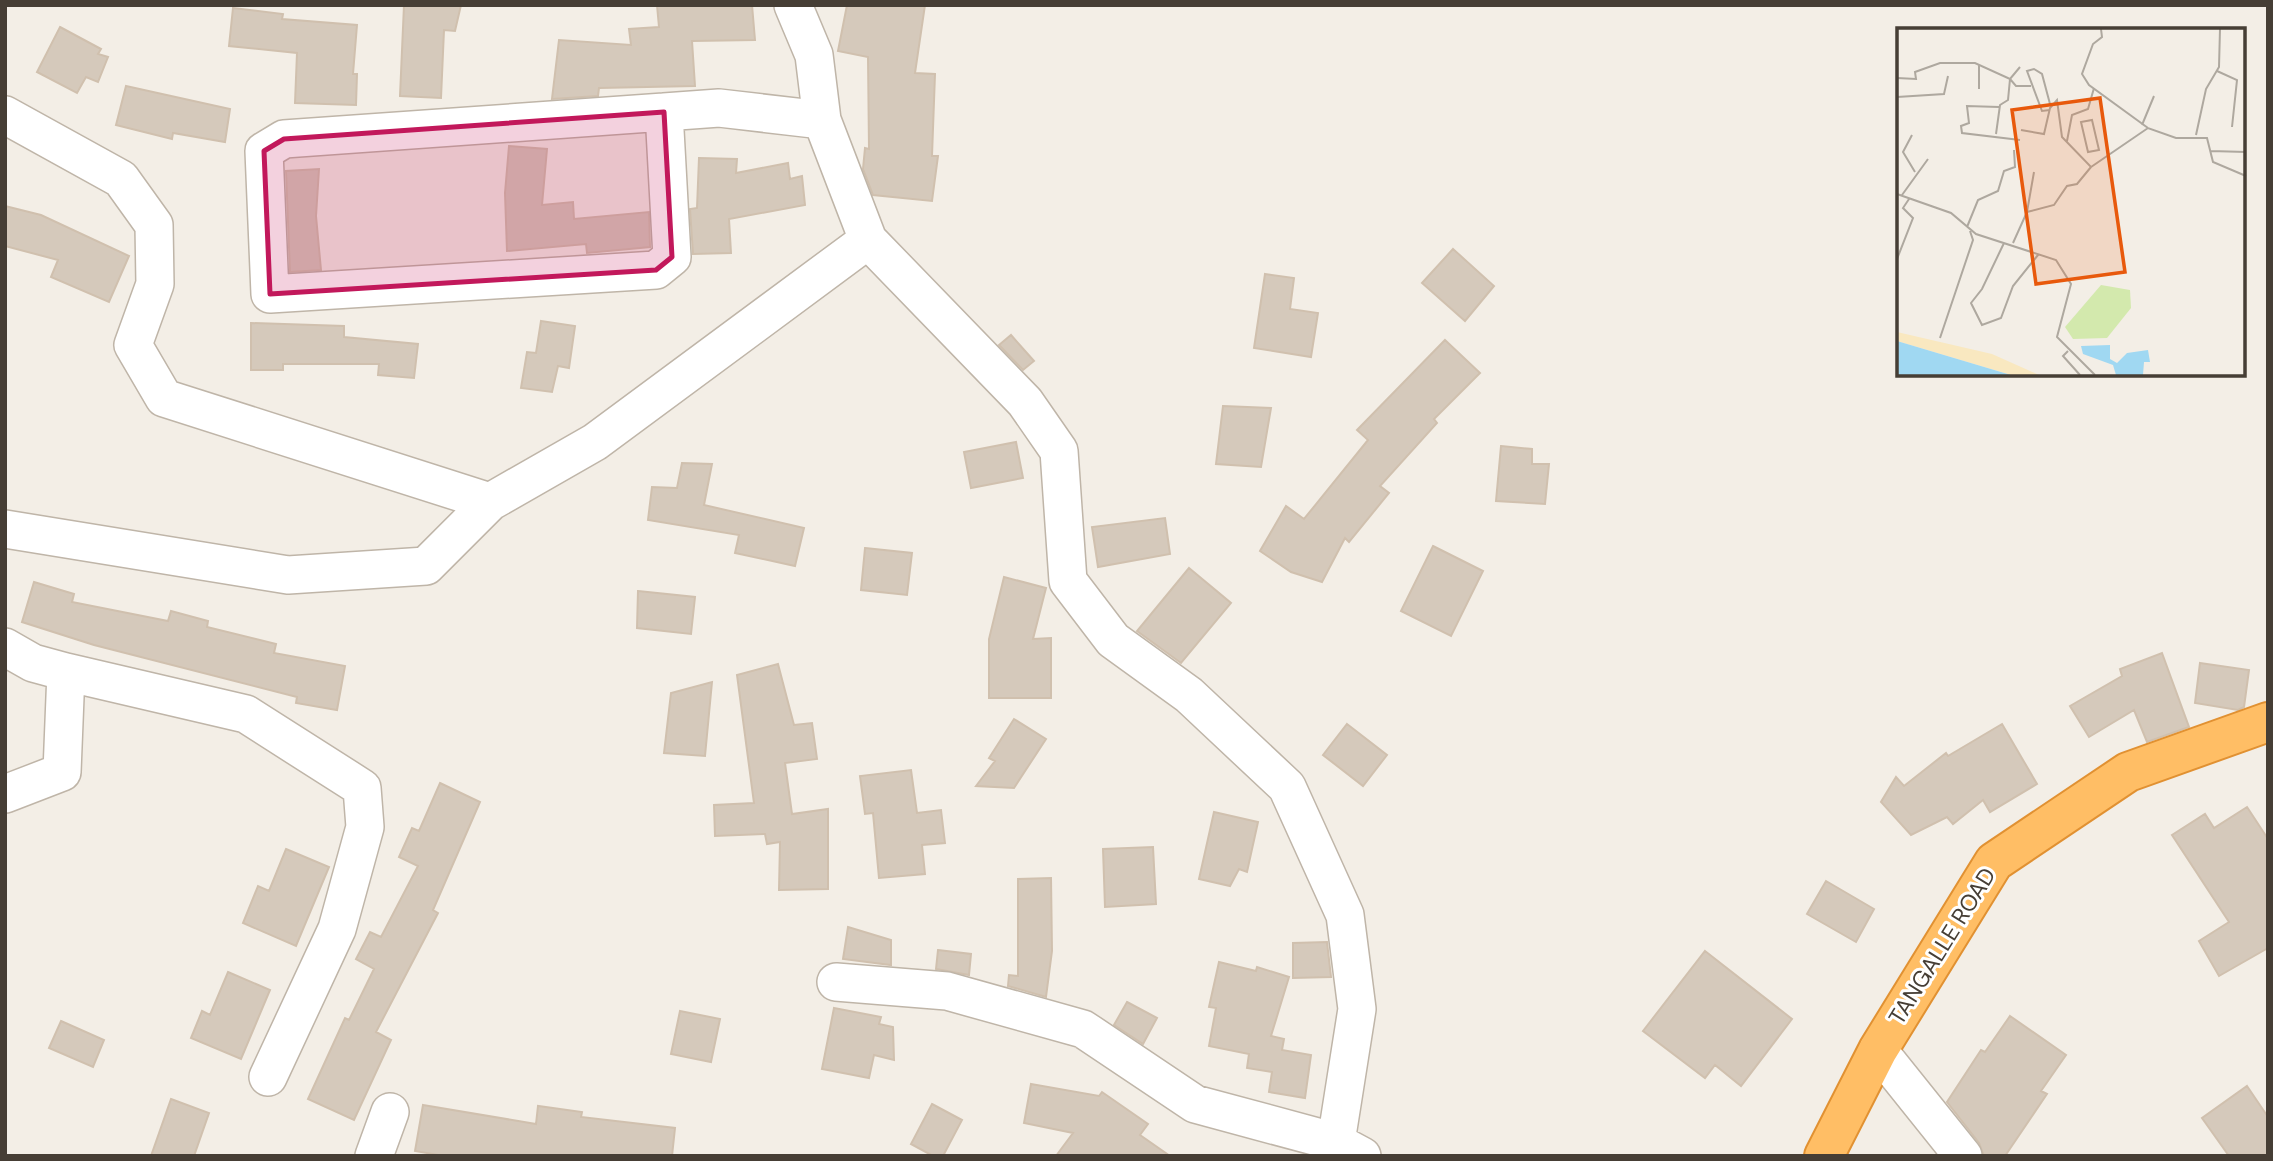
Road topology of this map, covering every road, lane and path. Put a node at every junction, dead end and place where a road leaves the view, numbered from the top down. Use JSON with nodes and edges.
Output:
{"nodes":[{"id":1,"x":793,"y":5,"type":"edge"},
{"id":2,"x":664,"y":112,"type":"junction"},
{"id":3,"x":5,"y":115,"type":"edge"},
{"id":4,"x":822,"y":120,"type":"junction"},
{"id":5,"x":868,"y":240,"type":"junction"},
{"id":6,"x":490,"y":502,"type":"junction"},
{"id":7,"x":5,"y":529,"type":"edge"},
{"id":8,"x":27,"y":661,"type":"edge"},
{"id":9,"x":2268,"y":722,"type":"edge"},
{"id":10,"x":5,"y":794,"type":"edge"},
{"id":11,"x":836,"y":982,"type":"dead end"},
{"id":12,"x":1878,"y":1050,"type":"junction"},
{"id":13,"x":268,"y":1077,"type":"dead end"},
{"id":14,"x":390,"y":1112,"type":"dead end"},
{"id":15,"x":1349,"y":1149,"type":"edge"},
{"id":16,"x":374,"y":1156,"type":"edge"},
{"id":17,"x":1824,"y":1156,"type":"edge"},
{"id":18,"x":1963,"y":1156,"type":"edge"}],
"edges":[{"from":1,"to":4,"type":"street"},
{"from":2,"to":2,"type":"street"},
{"from":2,"to":4,"type":"street"},
{"from":3,"to":6,"type":"street"},
{"from":4,"to":5,"type":"street"},
{"from":5,"to":6,"type":"street"},
{"from":5,"to":15,"type":"street"},
{"from":6,"to":7,"type":"street"},
{"from":8,"to":10,"type":"street"},
{"from":8,"to":13,"type":"street"},
{"from":9,"to":12,"type":"highway","name":"TANGALLE ROAD"},
{"from":11,"to":15,"type":"street"},
{"from":12,"to":17,"type":"highway","name":"TANGALLE ROAD"},
{"from":12,"to":18,"type":"street"},
{"from":14,"to":16,"type":"street"}]}
